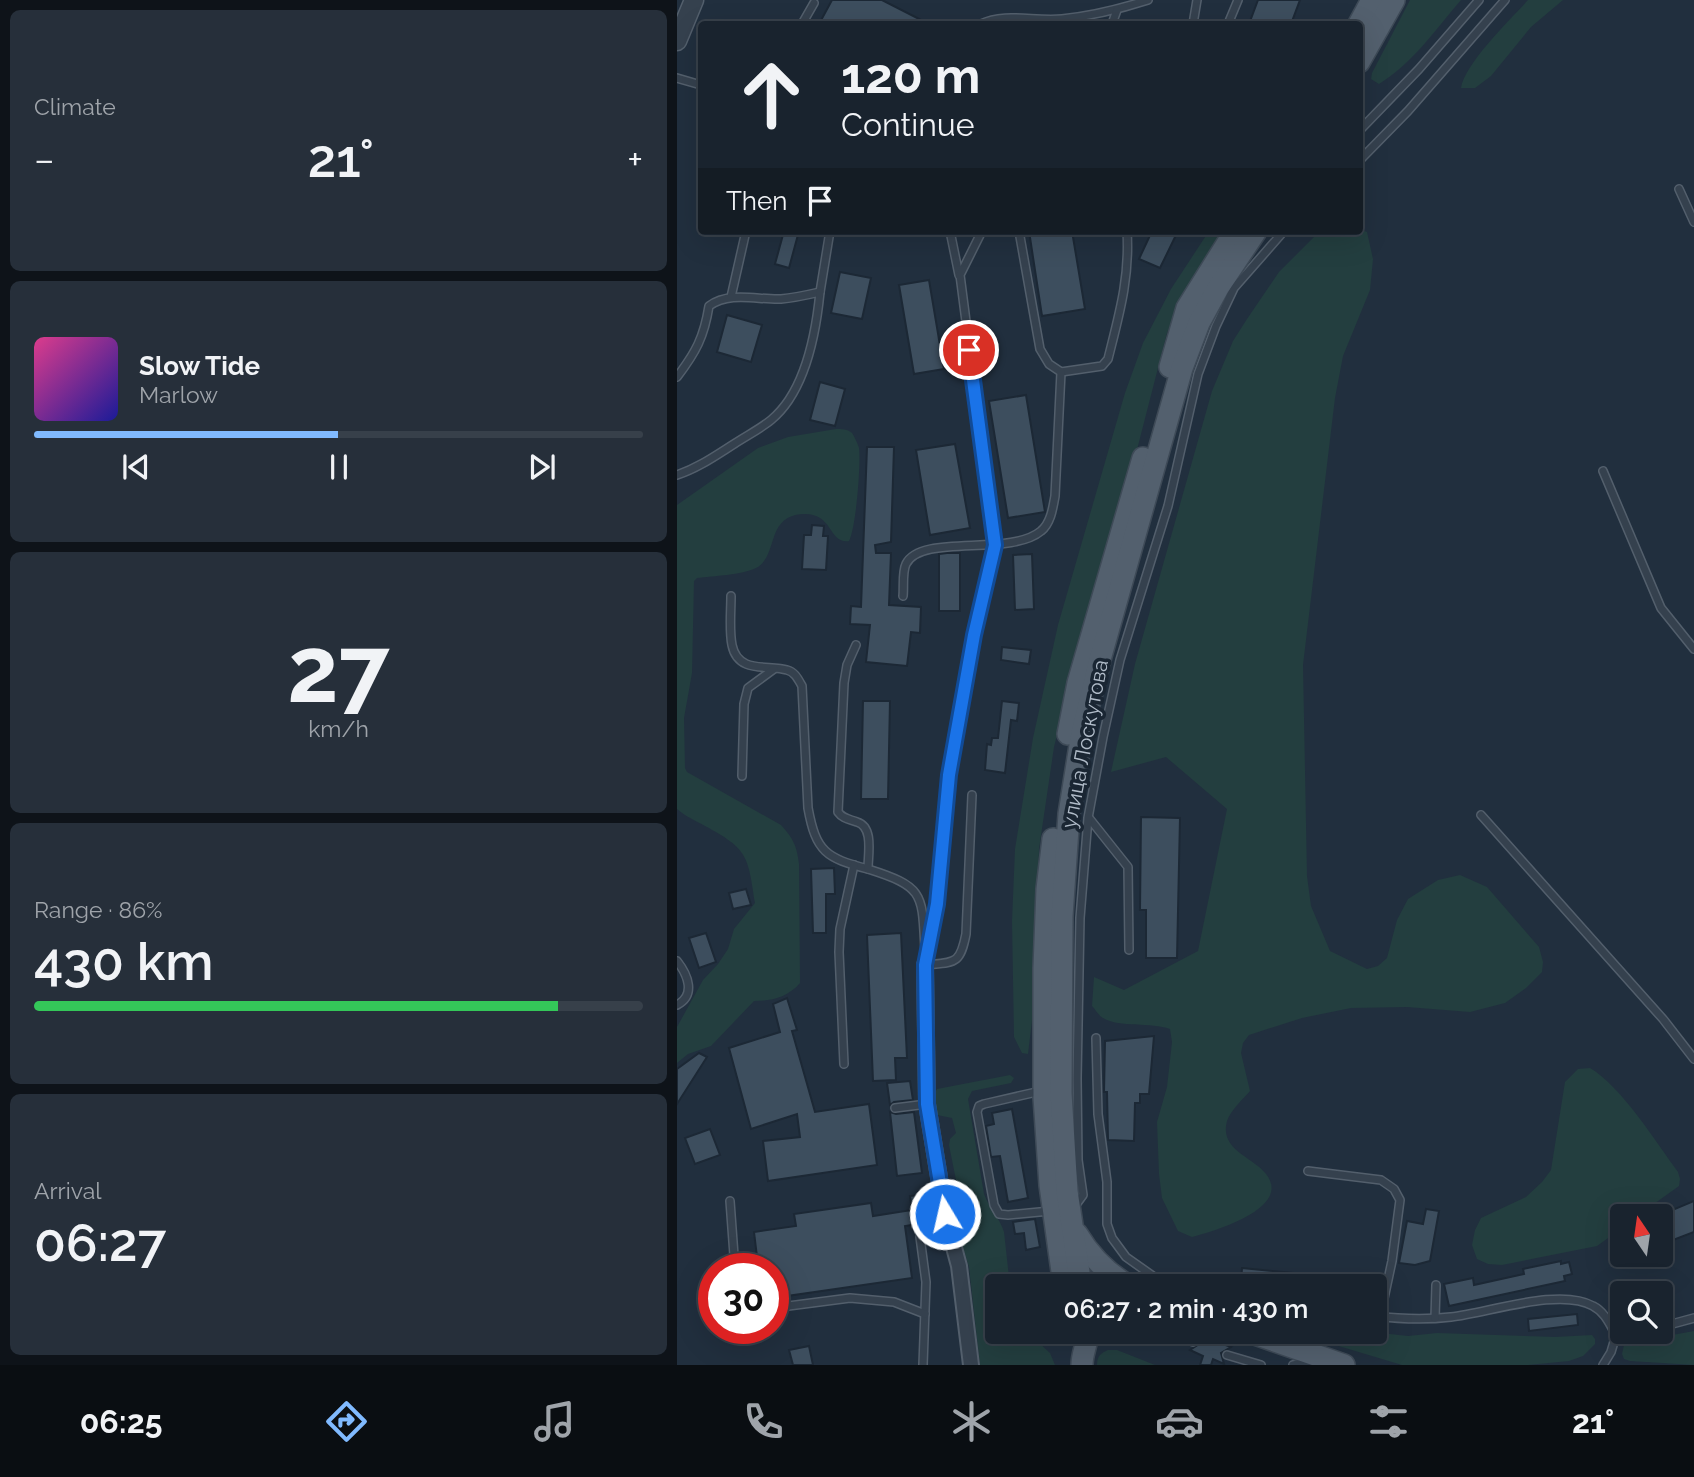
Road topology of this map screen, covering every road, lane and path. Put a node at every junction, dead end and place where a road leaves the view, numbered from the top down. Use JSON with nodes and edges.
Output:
{"nodes":[{"id":1,"x":694,"y":0,"type":"edge"},
{"id":2,"x":1148,"y":0,"type":"edge"},
{"id":3,"x":1197,"y":0,"type":"edge"},
{"id":4,"x":1238,"y":0,"type":"edge"},
{"id":5,"x":1372,"y":0,"type":"edge"},
{"id":6,"x":1393,"y":0,"type":"edge"},
{"id":7,"x":1479,"y":0,"type":"edge"},
{"id":8,"x":1505,"y":0,"type":"edge"},
{"id":9,"x":813,"y":3,"type":"dead end"},
{"id":10,"x":1117,"y":10,"type":"junction"},
{"id":11,"x":804,"y":21,"type":"edge"},
{"id":12,"x":988,"y":21,"type":"edge"},
{"id":13,"x":1113,"y":21,"type":"edge"},
{"id":14,"x":1194,"y":21,"type":"edge"},
{"id":15,"x":1229,"y":21,"type":"edge"},
{"id":16,"x":1361,"y":21,"type":"edge"},
{"id":17,"x":677,"y":41,"type":"edge"},
{"id":18,"x":1363,"y":55,"type":"edge"},
{"id":19,"x":677,"y":78,"type":"edge"},
{"id":20,"x":698,"y":84,"type":"edge"},
{"id":21,"x":1363,"y":127,"type":"edge"},
{"id":22,"x":1363,"y":157,"type":"edge"},
{"id":23,"x":1679,"y":189,"type":"dead end"},
{"id":24,"x":1694,"y":222,"type":"edge"},
{"id":25,"x":745,"y":235,"type":"edge"},
{"id":26,"x":829,"y":235,"type":"edge"},
{"id":27,"x":951,"y":235,"type":"edge"},
{"id":28,"x":980,"y":235,"type":"edge"},
{"id":29,"x":1020,"y":235,"type":"edge"},
{"id":30,"x":1127,"y":235,"type":"edge"},
{"id":31,"x":1233,"y":235,"type":"edge"},
{"id":32,"x":1253,"y":235,"type":"edge"},
{"id":33,"x":1280,"y":235,"type":"edge"},
{"id":34,"x":960,"y":275,"type":"junction"},
{"id":35,"x":820,"y":292,"type":"junction"},
{"id":36,"x":731,"y":297,"type":"junction"},
{"id":37,"x":1061,"y":372,"type":"junction"},
{"id":38,"x":677,"y":377,"type":"edge"},
{"id":39,"x":1603,"y":471,"type":"dead end"},
{"id":40,"x":677,"y":475,"type":"edge"},
{"id":41,"x":995,"y":545,"type":"junction"},
{"id":42,"x":731,"y":596,"type":"dead end"},
{"id":43,"x":903,"y":596,"type":"dead end"},
{"id":44,"x":856,"y":645,"type":"dead end"},
{"id":45,"x":1694,"y":649,"type":"edge"},
{"id":46,"x":775,"y":669,"type":"junction"},
{"id":47,"x":742,"y":776,"type":"dead end"},
{"id":48,"x":972,"y":795,"type":"dead end"},
{"id":49,"x":1481,"y":815,"type":"dead end"},
{"id":50,"x":1088,"y":818,"type":"junction"},
{"id":51,"x":854,"y":865,"type":"junction"},
{"id":52,"x":868,"y":869,"type":"junction"},
{"id":53,"x":1129,"y":950,"type":"dead end"},
{"id":54,"x":677,"y":961,"type":"edge"},
{"id":55,"x":925,"y":965,"type":"junction"},
{"id":56,"x":677,"y":1005,"type":"edge"},
{"id":57,"x":1096,"y":1038,"type":"dead end"},
{"id":58,"x":1694,"y":1059,"type":"edge"},
{"id":59,"x":844,"y":1064,"type":"dead end"},
{"id":60,"x":1044,"y":1091,"type":"junction"},
{"id":61,"x":927,"y":1104,"type":"junction"},
{"id":62,"x":895,"y":1108,"type":"dead end"},
{"id":63,"x":1308,"y":1171,"type":"dead end"},
{"id":64,"x":730,"y":1201,"type":"dead end"},
{"id":65,"x":1065,"y":1215,"type":"junction"},
{"id":66,"x":920,"y":1237,"type":"dead end"},
{"id":67,"x":734,"y":1253,"type":"edge"},
{"id":68,"x":1064,"y":1274,"type":"edge"},
{"id":69,"x":1078,"y":1274,"type":"edge"},
{"id":70,"x":1111,"y":1274,"type":"edge"},
{"id":71,"x":1150,"y":1274,"type":"edge"},
{"id":72,"x":1387,"y":1283,"type":"edge"},
{"id":73,"x":1436,"y":1285,"type":"dead end"},
{"id":74,"x":789,"y":1306,"type":"edge"},
{"id":75,"x":925,"y":1314,"type":"junction"},
{"id":76,"x":1387,"y":1317,"type":"edge"},
{"id":77,"x":1435,"y":1318,"type":"junction"},
{"id":78,"x":1694,"y":1318,"type":"edge"},
{"id":79,"x":1673,"y":1324,"type":"edge"},
{"id":80,"x":1610,"y":1325,"type":"edge"},
{"id":81,"x":1283,"y":1344,"type":"edge"},
{"id":82,"x":1613,"y":1344,"type":"edge"},
{"id":83,"x":1227,"y":1356,"type":"dead end"},
{"id":84,"x":1334,"y":1362,"type":"edge"},
{"id":85,"x":923,"y":1365,"type":"edge"},
{"id":86,"x":970,"y":1365,"type":"edge"},
{"id":87,"x":1261,"y":1365,"type":"edge"},
{"id":88,"x":1293,"y":1365,"type":"edge"},
{"id":89,"x":1603,"y":1365,"type":"edge"}],
"edges":[{"from":1,"to":17,"type":"street"},
{"from":2,"to":10,"type":"lane"},
{"from":3,"to":14,"type":"lane"},
{"from":4,"to":15,"type":"lane"},
{"from":5,"to":16,"type":"main road"},
{"from":6,"to":18,"type":"main road"},
{"from":7,"to":21,"type":"lane"},
{"from":8,"to":22,"type":"lane"},
{"from":9,"to":11,"type":"lane"},
{"from":10,"to":12,"type":"lane"},
{"from":10,"to":13,"type":"lane"},
{"from":19,"to":20,"type":"lane"},
{"from":23,"to":24,"type":"lane"},
{"from":25,"to":36,"type":"lane"},
{"from":26,"to":35,"type":"lane"},
{"from":27,"to":34,"type":"lane"},
{"from":28,"to":34,"type":"lane"},
{"from":29,"to":37,"type":"lane"},
{"from":30,"to":37,"type":"lane"},
{"from":31,"to":60,"type":"main road","name":"улица Лоскутова"},
{"from":32,"to":65,"type":"main road","name":"улица Лоскутова"},
{"from":33,"to":50,"type":"lane"},
{"from":34,"to":41,"type":"lane"},
{"from":35,"to":36,"type":"lane"},
{"from":35,"to":40,"type":"lane"},
{"from":36,"to":38,"type":"lane"},
{"from":37,"to":41,"type":"lane"},
{"from":39,"to":45,"type":"lane"},
{"from":41,"to":43,"type":"lane"},
{"from":41,"to":55,"type":"lane"},
{"from":42,"to":46,"type":"lane"},
{"from":44,"to":52,"type":"lane"},
{"from":46,"to":47,"type":"lane"},
{"from":46,"to":51,"type":"lane"},
{"from":48,"to":55,"type":"lane"},
{"from":49,"to":58,"type":"lane"},
{"from":50,"to":53,"type":"lane"},
{"from":50,"to":65,"type":"lane"},
{"from":51,"to":52,"type":"lane"},
{"from":51,"to":59,"type":"lane"},
{"from":52,"to":55,"type":"lane"},
{"from":54,"to":56,"type":"lane"},
{"from":55,"to":61,"type":"street"},
{"from":57,"to":71,"type":"lane"},
{"from":60,"to":65,"type":"main road","name":"улица Лоскутова"},
{"from":60,"to":65,"type":"lane"},
{"from":61,"to":62,"type":"lane"},
{"from":61,"to":86,"type":"street"},
{"from":63,"to":72,"type":"lane"},
{"from":64,"to":67,"type":"lane"},
{"from":65,"to":68,"type":"main road","name":"улица Лоскутова"},
{"from":65,"to":69,"type":"main road","name":"улица Лоскутова"},
{"from":65,"to":70,"type":"main road"},
{"from":66,"to":75,"type":"lane"},
{"from":73,"to":77,"type":"lane"},
{"from":74,"to":75,"type":"lane"},
{"from":75,"to":85,"type":"lane"},
{"from":76,"to":77,"type":"lane"},
{"from":77,"to":80,"type":"lane"},
{"from":78,"to":79,"type":"lane"},
{"from":81,"to":84,"type":"main road"},
{"from":82,"to":89,"type":"lane"},
{"from":83,"to":87,"type":"lane"},
{"from":84,"to":88,"type":"lane"}]}
